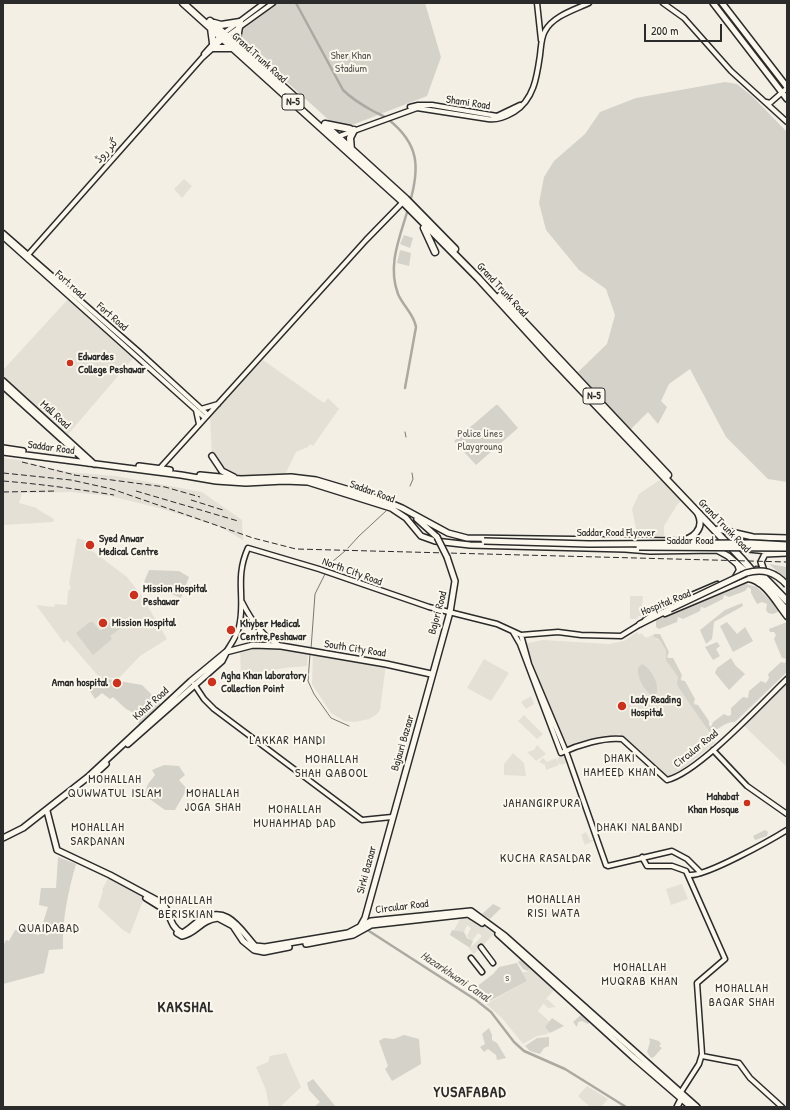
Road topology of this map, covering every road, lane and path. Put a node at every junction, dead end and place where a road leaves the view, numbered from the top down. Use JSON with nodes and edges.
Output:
{"nodes":[{"id":1,"x":183,"y":3,"type":"edge"},
{"id":2,"x":189,"y":3,"type":"edge"},
{"id":3,"x":264,"y":3,"type":"edge"},
{"id":4,"x":273,"y":3,"type":"edge"},
{"id":5,"x":538,"y":3,"type":"edge"},
{"id":6,"x":589,"y":3,"type":"edge"},
{"id":7,"x":663,"y":3,"type":"edge"},
{"id":8,"x":713,"y":3,"type":"edge"},
{"id":9,"x":722,"y":3,"type":"edge"},
{"id":10,"x":240,"y":24,"type":"junction"},
{"id":11,"x":539,"y":24,"type":"junction"},
{"id":12,"x":211,"y":25,"type":"junction"},
{"id":13,"x":548,"y":26,"type":"junction"},
{"id":14,"x":224,"y":36,"type":"junction"},
{"id":15,"x":541,"y":43,"type":"junction"},
{"id":16,"x":213,"y":45,"type":"junction"},
{"id":17,"x":234,"y":46,"type":"junction"},
{"id":18,"x":785,"y":89,"type":"edge"},
{"id":19,"x":756,"y":93,"type":"junction"},
{"id":20,"x":787,"y":99,"type":"edge"},
{"id":21,"x":787,"y":122,"type":"edge"},
{"id":22,"x":323,"y":124,"type":"junction"},
{"id":23,"x":352,"y":129,"type":"junction"},
{"id":24,"x":335,"y":137,"type":"junction"},
{"id":25,"x":352,"y":150,"type":"junction"},
{"id":26,"x":408,"y":204,"type":"junction"},
{"id":27,"x":418,"y":218,"type":"junction"},
{"id":28,"x":3,"y":233,"type":"edge"},
{"id":29,"x":3,"y":237,"type":"edge"},
{"id":30,"x":435,"y":252,"type":"dead end"},
{"id":31,"x":27,"y":256,"type":"junction"},
{"id":32,"x":3,"y":381,"type":"edge"},
{"id":33,"x":3,"y":386,"type":"edge"},
{"id":34,"x":219,"y":404,"type":"junction"},
{"id":35,"x":196,"y":409,"type":"junction"},
{"id":36,"x":201,"y":409,"type":"junction"},
{"id":37,"x":206,"y":416,"type":"junction"},
{"id":38,"x":199,"y":424,"type":"junction"},
{"id":39,"x":3,"y":448,"type":"edge"},
{"id":40,"x":3,"y":452,"type":"edge"},
{"id":41,"x":646,"y":455,"type":"junction"},
{"id":42,"x":212,"y":456,"type":"dead end"},
{"id":43,"x":87,"y":461,"type":"junction"},
{"id":44,"x":95,"y":464,"type":"joint"},
{"id":45,"x":160,"y":468,"type":"junction"},
{"id":46,"x":241,"y":479,"type":"junction"},
{"id":47,"x":402,"y":511,"type":"junction"},
{"id":48,"x":698,"y":513,"type":"junction"},
{"id":49,"x":718,"y":529,"type":"junction"},
{"id":50,"x":469,"y":538,"type":"junction"},
{"id":51,"x":785,"y":540,"type":"edge"},
{"id":52,"x":751,"y":543,"type":"junction"},
{"id":53,"x":787,"y":544,"type":"edge"},
{"id":54,"x":728,"y":545,"type":"junction"},
{"id":55,"x":745,"y":547,"type":"junction"},
{"id":56,"x":787,"y":548,"type":"edge"},
{"id":57,"x":626,"y":549,"type":"junction"},
{"id":58,"x":787,"y":552,"type":"edge"},
{"id":59,"x":728,"y":556,"type":"junction"},
{"id":60,"x":736,"y":562,"type":"junction"},
{"id":61,"x":765,"y":574,"type":"junction"},
{"id":62,"x":771,"y":584,"type":"junction"},
{"id":63,"x":787,"y":584,"type":"edge"},
{"id":64,"x":766,"y":591,"type":"junction"},
{"id":65,"x":787,"y":596,"type":"edge"},
{"id":66,"x":787,"y":601,"type":"edge"},
{"id":67,"x":242,"y":602,"type":"junction"},
{"id":68,"x":778,"y":602,"type":"junction"},
{"id":69,"x":787,"y":607,"type":"edge"},
{"id":70,"x":787,"y":611,"type":"edge"},
{"id":71,"x":450,"y":612,"type":"junction"},
{"id":72,"x":787,"y":617,"type":"edge"},
{"id":73,"x":640,"y":624,"type":"junction"},
{"id":74,"x":513,"y":632,"type":"junction"},
{"id":75,"x":521,"y":635,"type":"junction"},
{"id":76,"x":278,"y":645,"type":"junction"},
{"id":77,"x":226,"y":652,"type":"junction"},
{"id":78,"x":432,"y":674,"type":"junction"},
{"id":79,"x":787,"y":679,"type":"edge"},
{"id":80,"x":192,"y":683,"type":"junction"},
{"id":81,"x":540,"y":694,"type":"junction"},
{"id":82,"x":712,"y":750,"type":"junction"},
{"id":83,"x":566,"y":751,"type":"junction"},
{"id":84,"x":46,"y":811,"type":"junction"},
{"id":85,"x":787,"y":814,"type":"edge"},
{"id":86,"x":392,"y":817,"type":"junction"},
{"id":87,"x":787,"y":830,"type":"edge"},
{"id":88,"x":3,"y":838,"type":"edge"},
{"id":89,"x":642,"y":857,"type":"junction"},
{"id":90,"x":701,"y":873,"type":"junction"},
{"id":91,"x":689,"y":875,"type":"junction"},
{"id":92,"x":360,"y":929,"type":"junction"},
{"id":93,"x":482,"y":947,"type":"dead end"},
{"id":94,"x":471,"y":958,"type":"dead end"},
{"id":95,"x":493,"y":963,"type":"dead end"},
{"id":96,"x":482,"y":972,"type":"dead end"},
{"id":97,"x":584,"y":1010,"type":"junction"},
{"id":98,"x":702,"y":1056,"type":"junction"},
{"id":99,"x":663,"y":1077,"type":"junction"},
{"id":100,"x":657,"y":1078,"type":"junction"},
{"id":101,"x":682,"y":1095,"type":"junction"},
{"id":102,"x":677,"y":1107,"type":"edge"},
{"id":103,"x":691,"y":1107,"type":"edge"},
{"id":104,"x":697,"y":1107,"type":"edge"},
{"id":105,"x":782,"y":1107,"type":"edge"}],
"edges":[{"from":1,"to":12,"type":"highway","name":"Grand Trunk Road","number":"N-5"},
{"from":2,"to":12,"type":"highway","name":"Grand Trunk Road","number":"N-5"},
{"from":3,"to":10,"type":"street"},
{"from":4,"to":10,"type":"street"},
{"from":5,"to":11,"type":"street"},
{"from":6,"to":13,"type":"street"},
{"from":7,"to":19,"type":"street"},
{"from":8,"to":18,"type":"main road"},
{"from":9,"to":18,"type":"main road"},
{"from":10,"to":12,"type":"highway"},
{"from":10,"to":14,"type":"street","name":"گنر روڈ"},
{"from":10,"to":17,"type":"highway"},
{"from":11,"to":13,"type":"street"},
{"from":11,"to":15,"type":"street"},
{"from":12,"to":14,"type":"highway","name":"Grand Trunk Road","number":"N-5"},
{"from":12,"to":16,"type":"highway"},
{"from":13,"to":15,"type":"street","name":"Shami Road"},
{"from":14,"to":16,"type":"street","name":"گنر روڈ"},
{"from":14,"to":17,"type":"highway","name":"Grand Trunk Road","number":"N-5"},
{"from":15,"to":23,"type":"street","name":"Shami Road"},
{"from":16,"to":17,"type":"highway"},
{"from":16,"to":31,"type":"street","name":"گنر روڈ"},
{"from":17,"to":22,"type":"highway","name":"Grand Trunk Road","number":"N-5"},
{"from":17,"to":24,"type":"highway","name":"Grand Trunk Road","number":"N-5"},
{"from":18,"to":19,"type":"street"},
{"from":18,"to":20,"type":"main road"},
{"from":19,"to":21,"type":"street"},
{"from":22,"to":23,"type":"highway"},
{"from":22,"to":24,"type":"highway","name":"Grand Trunk Road","number":"N-5"},
{"from":23,"to":24,"type":"street","name":"Shami Road"},
{"from":23,"to":25,"type":"highway"},
{"from":24,"to":25,"type":"highway","name":"Grand Trunk Road","number":"N-5"},
{"from":24,"to":26,"type":"highway","name":"Grand Trunk Road","number":"N-5"},
{"from":25,"to":26,"type":"highway","name":"Grand Trunk Road","number":"N-5"},
{"from":26,"to":27,"type":"highway","name":"Grand Trunk Road","number":"N-5"},
{"from":26,"to":34,"type":"street"},
{"from":26,"to":41,"type":"highway","name":"Grand Trunk Road","number":"N-5"},
{"from":27,"to":30,"type":"highway"},
{"from":27,"to":41,"type":"highway","name":"Grand Trunk Road","number":"N-5"},
{"from":28,"to":31,"type":"street","name":"Fort Road"},
{"from":29,"to":31,"type":"street","name":"Fort road"},
{"from":31,"to":35,"type":"street","name":"Fort road"},
{"from":31,"to":36,"type":"street","name":"Fort Road"},
{"from":32,"to":43,"type":"main road","name":"Mall Road"},
{"from":33,"to":43,"type":"main road","name":"Mall Road"},
{"from":34,"to":36,"type":"street"},
{"from":34,"to":37,"type":"street"},
{"from":35,"to":37,"type":"street","name":"Fort road"},
{"from":35,"to":38,"type":"street"},
{"from":36,"to":37,"type":"street","name":"Fort Road"},
{"from":37,"to":38,"type":"street"},
{"from":38,"to":45,"type":"street"},
{"from":39,"to":43,"type":"main road","name":"Saddar Road"},
{"from":40,"to":43,"type":"main road","name":"Saddar Road"},
{"from":41,"to":48,"type":"highway","name":"Grand Trunk Road","number":"N-5"},
{"from":41,"to":49,"type":"highway","name":"Grand Trunk Road","number":"N-5"},
{"from":42,"to":46,"type":"main road"},
{"from":43,"to":44,"type":"main road","name":"Mall Road"},
{"from":43,"to":45,"type":"main road","name":"Saddar Road"},
{"from":44,"to":47,"type":"main road","name":"Saddar Road"},
{"from":45,"to":46,"type":"main road","name":"Saddar Road"},
{"from":46,"to":47,"type":"main road","name":"Saddar Road"},
{"from":47,"to":50,"type":"main road","name":"Saddar Road"},
{"from":47,"to":57,"type":"main road","name":"Saddar Road"},
{"from":47,"to":71,"type":"main road","name":"Bajori Road","bridge":true},
{"from":48,"to":50,"type":"main road","name":"Saddar Road"},
{"from":48,"to":54,"type":"highway","name":"Grand Trunk Road","number":"N-5"},
{"from":49,"to":51,"type":"main road"},
{"from":49,"to":62,"type":"highway","name":"Grand Trunk Road","number":"N-5"},
{"from":50,"to":52,"type":"main road","name":"Saddar Road Flyover","bridge":true},
{"from":51,"to":52,"type":"main road"},
{"from":52,"to":53,"type":"main road","name":"Saddar Road Flyover","bridge":true},
{"from":54,"to":59,"type":"main road"},
{"from":54,"to":68,"type":"highway","name":"Grand Trunk Road","number":"N-5"},
{"from":55,"to":56,"type":"main road","name":"Saddar Road Flyover","bridge":true},
{"from":55,"to":57,"type":"main road","name":"Saddar Road Flyover","bridge":true},
{"from":55,"to":58,"type":"main road","bridge":true},
{"from":57,"to":59,"type":"main road","name":"Saddar Road"},
{"from":58,"to":61,"type":"main road"},
{"from":59,"to":60,"type":"main road","name":"Saddar Road"},
{"from":60,"to":64,"type":"main road","name":"Saddar Road"},
{"from":60,"to":73,"type":"street"},
{"from":61,"to":62,"type":"main road"},
{"from":61,"to":63,"type":"street"},
{"from":62,"to":65,"type":"highway"},
{"from":62,"to":66,"type":"highway","name":"Grand Trunk Road","number":"N-5"},
{"from":63,"to":73,"type":"main road","bridge":true},
{"from":64,"to":68,"type":"main road","name":"Saddar Road"},
{"from":64,"to":72,"type":"street"},
{"from":64,"to":73,"type":"street","name":"Hospital Road"},
{"from":67,"to":71,"type":"street","name":"North City Road"},
{"from":67,"to":76,"type":"street"},
{"from":67,"to":77,"type":"street"},
{"from":68,"to":69,"type":"highway"},
{"from":68,"to":70,"type":"highway","name":"Grand Trunk Road","number":"N-5"},
{"from":71,"to":74,"type":"street","name":"North City Road"},
{"from":71,"to":78,"type":"main road","name":"Bajori Road"},
{"from":73,"to":75,"type":"street","name":"Hospital Road"},
{"from":74,"to":75,"type":"street","name":"North City Road"},
{"from":74,"to":81,"type":"street"},
{"from":75,"to":81,"type":"street"},
{"from":76,"to":77,"type":"main road","name":"South City Road"},
{"from":76,"to":78,"type":"main road","name":"South City Road"},
{"from":77,"to":80,"type":"main road"},
{"from":78,"to":86,"type":"main road","name":"Bajauri Bazaar"},
{"from":79,"to":82,"type":"street","name":"Circular Road"},
{"from":80,"to":84,"type":"main road"},
{"from":80,"to":86,"type":"street"},
{"from":81,"to":83,"type":"street"},
{"from":81,"to":83,"type":"street"},
{"from":82,"to":83,"type":"street","name":"Circular Road"},
{"from":82,"to":85,"type":"street"},
{"from":83,"to":89,"type":"street"},
{"from":84,"to":88,"type":"main road"},
{"from":84,"to":92,"type":"main road","name":"Circular Road"},
{"from":86,"to":92,"type":"main road","name":"Sirki Bazaar"},
{"from":87,"to":90,"type":"street"},
{"from":89,"to":90,"type":"street"},
{"from":89,"to":91,"type":"street"},
{"from":90,"to":91,"type":"street"},
{"from":91,"to":98,"type":"street"},
{"from":92,"to":97,"type":"main road","name":"Circular Road"},
{"from":93,"to":95,"type":"street"},
{"from":94,"to":96,"type":"street"},
{"from":97,"to":99,"type":"main road","name":"Circular Road"},
{"from":97,"to":100,"type":"main road"},
{"from":98,"to":101,"type":"street"},
{"from":98,"to":105,"type":"street"},
{"from":99,"to":100,"type":"main road"},
{"from":99,"to":101,"type":"main road","name":"Circular Road"},
{"from":100,"to":101,"type":"main road"},
{"from":101,"to":102,"type":"main road"},
{"from":101,"to":103,"type":"main road"},
{"from":101,"to":104,"type":"main road","name":"Circular Road"}]}
